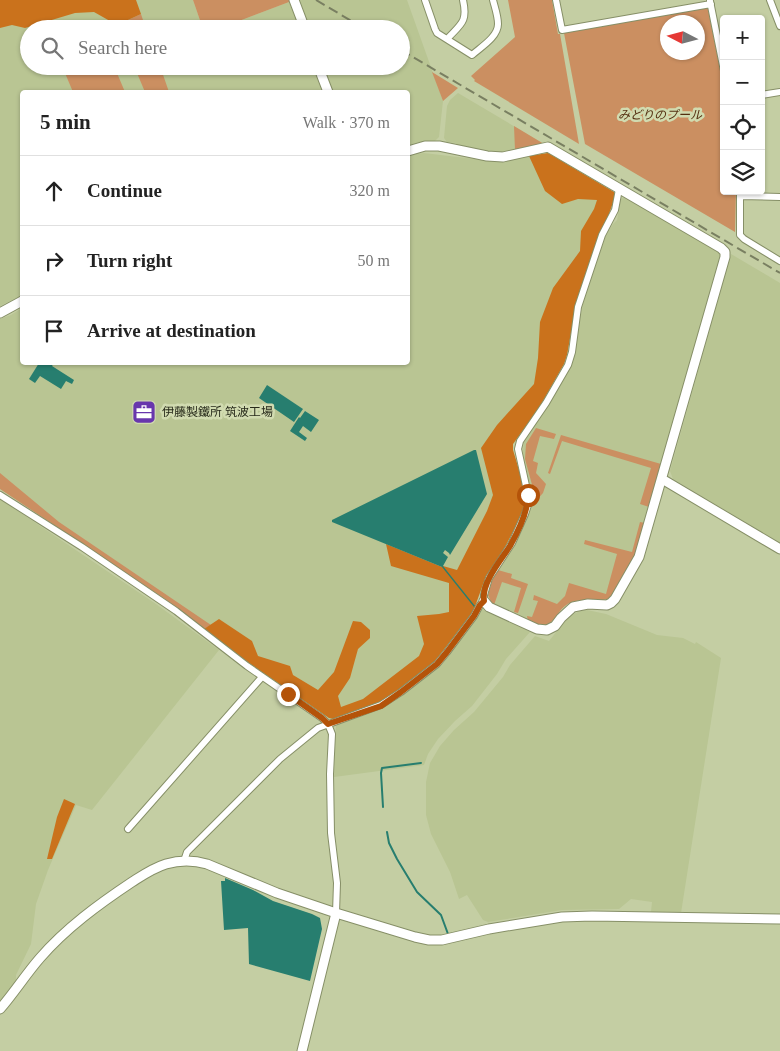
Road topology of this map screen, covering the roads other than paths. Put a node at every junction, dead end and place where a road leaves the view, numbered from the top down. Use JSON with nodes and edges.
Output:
{"nodes":[{"id":1,"x":294,"y":0,"type":"edge"},
{"id":2,"x":425,"y":0,"type":"edge"},
{"id":3,"x":463,"y":0,"type":"edge"},
{"id":4,"x":493,"y":0,"type":"edge"},
{"id":5,"x":556,"y":0,"type":"edge"},
{"id":6,"x":770,"y":0,"type":"edge"},
{"id":7,"x":710,"y":2,"type":"edge"},
{"id":8,"x":302,"y":20,"type":"edge"},
{"id":9,"x":780,"y":26,"type":"edge"},
{"id":10,"x":447,"y":39,"type":"junction"},
{"id":11,"x":722,"y":60,"type":"edge"},
{"id":12,"x":321,"y":75,"type":"edge"},
{"id":13,"x":327,"y":90,"type":"edge"},
{"id":14,"x":780,"y":92,"type":"edge"},
{"id":15,"x":765,"y":94,"type":"edge"},
{"id":16,"x":410,"y":150,"type":"edge"},
{"id":17,"x":619,"y":189,"type":"junction"},
{"id":18,"x":740,"y":195,"type":"edge"},
{"id":19,"x":753,"y":195,"type":"edge"},
{"id":20,"x":780,"y":197,"type":"edge"},
{"id":21,"x":780,"y":261,"type":"edge"},
{"id":22,"x":20,"y":302,"type":"edge"},
{"id":23,"x":0,"y":312,"type":"edge"},
{"id":24,"x":662,"y":479,"type":"junction"},
{"id":25,"x":0,"y":495,"type":"edge"},
{"id":26,"x":780,"y":549,"type":"edge"},
{"id":27,"x":484,"y":601,"type":"junction"},
{"id":28,"x":262,"y":677,"type":"junction"},
{"id":29,"x":328,"y":724,"type":"junction"},
{"id":30,"x":128,"y":829,"type":"dead end"},
{"id":31,"x":184,"y":860,"type":"junction"},
{"id":32,"x":336,"y":913,"type":"junction"},
{"id":33,"x":780,"y":919,"type":"edge"},
{"id":34,"x":0,"y":1009,"type":"edge"},
{"id":35,"x":302,"y":1051,"type":"edge"}],
"edges":[{"from":1,"to":8,"type":"street"},
{"from":2,"to":10,"type":"street"},
{"from":3,"to":10,"type":"street"},
{"from":4,"to":10,"type":"street"},
{"from":5,"to":7,"type":"street"},
{"from":6,"to":9,"type":"street"},
{"from":7,"to":11,"type":"street"},
{"from":12,"to":13,"type":"street"},
{"from":14,"to":15,"type":"street"},
{"from":16,"to":17,"type":"street"},
{"from":17,"to":24,"type":"street"},
{"from":17,"to":27,"type":"street"},
{"from":18,"to":21,"type":"street"},
{"from":19,"to":20,"type":"street"},
{"from":22,"to":23,"type":"street"},
{"from":24,"to":26,"type":"street"},
{"from":24,"to":27,"type":"street"},
{"from":25,"to":28,"type":"street"},
{"from":27,"to":29,"type":"street"},
{"from":28,"to":29,"type":"street"},
{"from":28,"to":30,"type":"street"},
{"from":29,"to":31,"type":"street"},
{"from":29,"to":32,"type":"street"},
{"from":31,"to":32,"type":"street"},
{"from":31,"to":34,"type":"street"},
{"from":32,"to":33,"type":"street"},
{"from":32,"to":35,"type":"street"}]}
